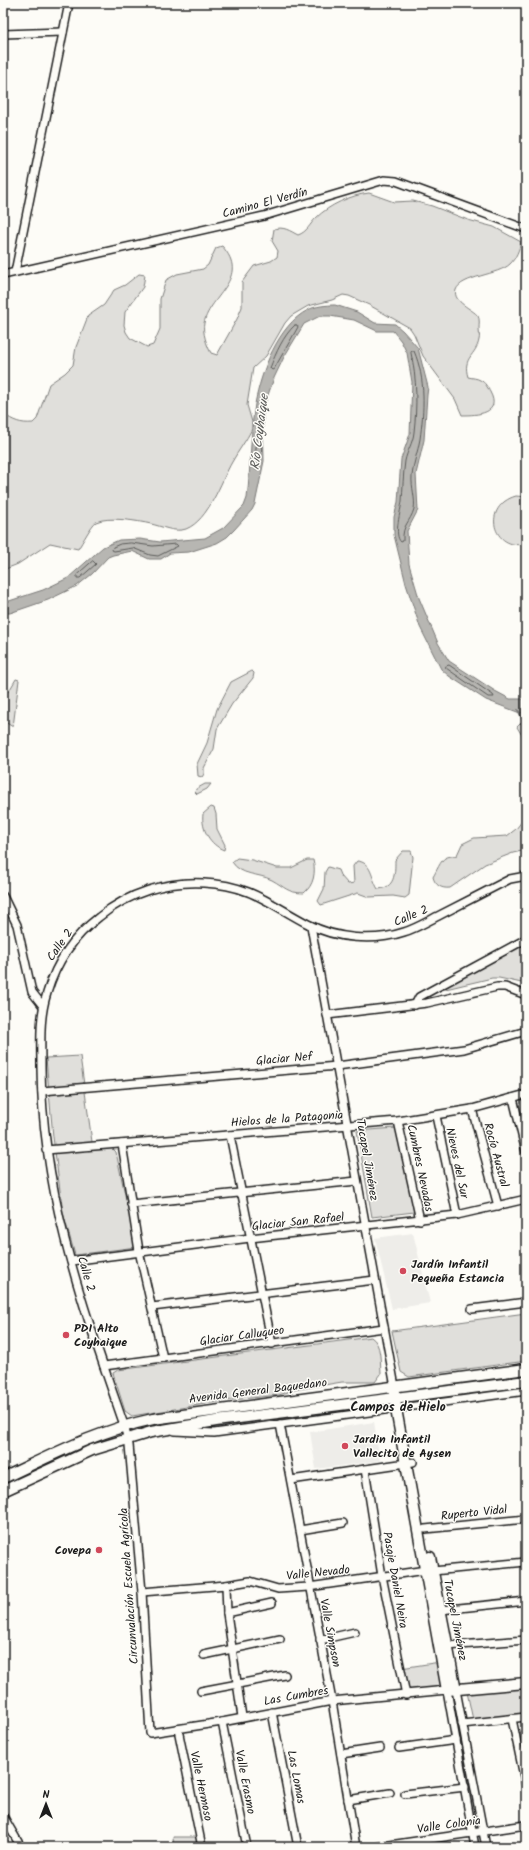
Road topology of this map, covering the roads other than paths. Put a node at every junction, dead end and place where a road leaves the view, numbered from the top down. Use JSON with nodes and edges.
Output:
{"nodes":[{"id":1,"x":69,"y":3,"type":"edge"},
{"id":2,"x":63,"y":32,"type":"junction"},
{"id":3,"x":3,"y":34,"type":"edge"},
{"id":4,"x":526,"y":229,"type":"edge"},
{"id":5,"x":15,"y":272,"type":"junction"},
{"id":6,"x":3,"y":275,"type":"edge"},
{"id":7,"x":526,"y":876,"type":"edge"},
{"id":8,"x":3,"y":896,"type":"edge"},
{"id":9,"x":311,"y":926,"type":"junction"},
{"id":10,"x":526,"y":939,"type":"edge"},
{"id":11,"x":526,"y":995,"type":"edge"},
{"id":12,"x":415,"y":1005,"type":"junction"},
{"id":13,"x":43,"y":1006,"type":"junction"},
{"id":14,"x":327,"y":1015,"type":"junction"},
{"id":15,"x":526,"y":1031,"type":"edge"},
{"id":16,"x":337,"y":1066,"type":"junction"},
{"id":17,"x":42,"y":1092,"type":"junction"},
{"id":18,"x":526,"y":1094,"type":"edge"},
{"id":19,"x":513,"y":1098,"type":"junction"},
{"id":20,"x":472,"y":1109,"type":"junction"},
{"id":21,"x":436,"y":1116,"type":"junction"},
{"id":22,"x":398,"y":1121,"type":"junction"},
{"id":23,"x":347,"y":1126,"type":"junction"},
{"id":24,"x":230,"y":1135,"type":"junction"},
{"id":25,"x":122,"y":1144,"type":"junction"},
{"id":26,"x":46,"y":1150,"type":"junction"},
{"id":27,"x":526,"y":1152,"type":"edge"},
{"id":28,"x":357,"y":1181,"type":"junction"},
{"id":29,"x":241,"y":1193,"type":"junction"},
{"id":30,"x":526,"y":1199,"type":"edge"},
{"id":31,"x":131,"y":1204,"type":"junction"},
{"id":32,"x":498,"y":1206,"type":"junction"},
{"id":33,"x":457,"y":1215,"type":"junction"},
{"id":34,"x":420,"y":1220,"type":"junction"},
{"id":35,"x":366,"y":1225,"type":"junction"},
{"id":36,"x":250,"y":1238,"type":"junction"},
{"id":37,"x":140,"y":1252,"type":"junction"},
{"id":38,"x":71,"y":1260,"type":"junction"},
{"id":39,"x":375,"y":1280,"type":"junction"},
{"id":40,"x":262,"y":1294,"type":"junction"},
{"id":41,"x":526,"y":1302,"type":"edge"},
{"id":42,"x":152,"y":1307,"type":"junction"},
{"id":43,"x":472,"y":1309,"type":"dead end"},
{"id":44,"x":384,"y":1328,"type":"junction"},
{"id":45,"x":272,"y":1344,"type":"junction"},
{"id":46,"x":163,"y":1358,"type":"junction"},
{"id":47,"x":104,"y":1366,"type":"junction"},
{"id":48,"x":526,"y":1369,"type":"edge"},
{"id":49,"x":526,"y":1381,"type":"edge"},
{"id":50,"x":395,"y":1387,"type":"junction"},
{"id":51,"x":526,"y":1391,"type":"edge"},
{"id":52,"x":396,"y":1398,"type":"junction"},
{"id":53,"x":399,"y":1409,"type":"junction"},
{"id":54,"x":280,"y":1424,"type":"junction"},
{"id":55,"x":124,"y":1425,"type":"junction"},
{"id":56,"x":152,"y":1432,"type":"junction"},
{"id":57,"x":128,"y":1438,"type":"junction"},
{"id":58,"x":410,"y":1462,"type":"junction"},
{"id":59,"x":365,"y":1469,"type":"junction"},
{"id":60,"x":3,"y":1478,"type":"edge"},
{"id":61,"x":291,"y":1480,"type":"junction"},
{"id":62,"x":3,"y":1491,"type":"edge"},
{"id":63,"x":526,"y":1519,"type":"edge"},
{"id":64,"x":343,"y":1523,"type":"dead end"},
{"id":65,"x":425,"y":1529,"type":"junction"},
{"id":66,"x":300,"y":1530,"type":"junction"},
{"id":67,"x":526,"y":1562,"type":"edge"},
{"id":68,"x":429,"y":1571,"type":"junction"},
{"id":69,"x":382,"y":1576,"type":"junction"},
{"id":70,"x":226,"y":1585,"type":"junction"},
{"id":71,"x":309,"y":1587,"type":"junction"},
{"id":72,"x":142,"y":1592,"type":"junction"},
{"id":73,"x":526,"y":1602,"type":"edge"},
{"id":74,"x":272,"y":1603,"type":"dead end"},
{"id":75,"x":440,"y":1610,"type":"junction"},
{"id":76,"x":227,"y":1612,"type":"junction"},
{"id":77,"x":355,"y":1632,"type":"dead end"},
{"id":78,"x":280,"y":1639,"type":"dead end"},
{"id":79,"x":320,"y":1640,"type":"junction"},
{"id":80,"x":526,"y":1640,"type":"edge"},
{"id":81,"x":447,"y":1646,"type":"junction"},
{"id":82,"x":233,"y":1649,"type":"junction"},
{"id":83,"x":204,"y":1654,"type":"dead end"},
{"id":84,"x":285,"y":1675,"type":"dead end"},
{"id":85,"x":526,"y":1683,"type":"edge"},
{"id":86,"x":236,"y":1684,"type":"junction"},
{"id":87,"x":452,"y":1690,"type":"junction"},
{"id":88,"x":201,"y":1691,"type":"dead end"},
{"id":89,"x":406,"y":1695,"type":"junction"},
{"id":90,"x":332,"y":1701,"type":"junction"},
{"id":91,"x":272,"y":1712,"type":"junction"},
{"id":92,"x":242,"y":1717,"type":"junction"},
{"id":93,"x":526,"y":1717,"type":"edge"},
{"id":94,"x":512,"y":1719,"type":"junction"},
{"id":95,"x":222,"y":1722,"type":"junction"},
{"id":96,"x":462,"y":1724,"type":"junction"},
{"id":97,"x":178,"y":1729,"type":"junction"},
{"id":98,"x":150,"y":1733,"type":"joint"},
{"id":99,"x":456,"y":1740,"type":"junction"},
{"id":100,"x":380,"y":1748,"type":"dead end"},
{"id":101,"x":399,"y":1748,"type":"dead end"},
{"id":102,"x":341,"y":1754,"type":"junction"},
{"id":103,"x":526,"y":1781,"type":"edge"},
{"id":104,"x":465,"y":1787,"type":"junction"},
{"id":105,"x":390,"y":1793,"type":"dead end"},
{"id":106,"x":405,"y":1794,"type":"dead end"},
{"id":107,"x":348,"y":1800,"type":"junction"},
{"id":108,"x":3,"y":1816,"type":"edge"},
{"id":109,"x":526,"y":1825,"type":"edge"},
{"id":110,"x":483,"y":1831,"type":"junction"},
{"id":111,"x":473,"y":1832,"type":"junction"},
{"id":112,"x":21,"y":1847,"type":"edge"},
{"id":113,"x":202,"y":1847,"type":"edge"},
{"id":114,"x":247,"y":1847,"type":"edge"},
{"id":115,"x":298,"y":1847,"type":"edge"},
{"id":116,"x":356,"y":1847,"type":"edge"},
{"id":117,"x":376,"y":1847,"type":"edge"},
{"id":118,"x":476,"y":1847,"type":"edge"},
{"id":119,"x":486,"y":1847,"type":"edge"}],
"edges":[{"from":1,"to":2,"type":"street"},
{"from":2,"to":3,"type":"street"},
{"from":2,"to":5,"type":"street"},
{"from":4,"to":5,"type":"street","name":"Camino El Verdín"},
{"from":5,"to":6,"type":"street","name":"Camino El Verdín"},
{"from":7,"to":9,"type":"street","name":"Calle 2"},
{"from":8,"to":13,"type":"street"},
{"from":9,"to":13,"type":"street","name":"Calle 2"},
{"from":9,"to":14,"type":"street","name":"Tucapel Jiménez"},
{"from":10,"to":12,"type":"street"},
{"from":11,"to":12,"type":"street"},
{"from":12,"to":14,"type":"street"},
{"from":13,"to":17,"type":"street","name":"Calle 2"},
{"from":14,"to":16,"type":"street","name":"Tucapel Jiménez"},
{"from":15,"to":16,"type":"street","name":"Glaciar Nef"},
{"from":16,"to":17,"type":"street","name":"Glaciar Nef"},
{"from":16,"to":23,"type":"street","name":"Tucapel Jiménez"},
{"from":17,"to":26,"type":"street","name":"Calle 2"},
{"from":18,"to":19,"type":"street","name":"Hielos de la Patagonia"},
{"from":19,"to":20,"type":"street","name":"Hielos de la Patagonia"},
{"from":19,"to":27,"type":"street"},
{"from":20,"to":21,"type":"street","name":"Hielos de la Patagonia"},
{"from":20,"to":32,"type":"street","name":"Rocío Austral"},
{"from":21,"to":22,"type":"street","name":"Hielos de la Patagonia"},
{"from":21,"to":33,"type":"street","name":"Nieves del Sur"},
{"from":22,"to":23,"type":"street","name":"Hielos de la Patagonia"},
{"from":22,"to":34,"type":"street","name":"Cumbres Nevadas"},
{"from":23,"to":24,"type":"street","name":"Hielos de la Patagonia"},
{"from":23,"to":28,"type":"street","name":"Tucapel Jiménez"},
{"from":24,"to":25,"type":"street","name":"Hielos de la Patagonia"},
{"from":24,"to":29,"type":"street"},
{"from":25,"to":26,"type":"street","name":"Hielos de la Patagonia"},
{"from":25,"to":31,"type":"street"},
{"from":26,"to":38,"type":"street","name":"Calle 2"},
{"from":28,"to":29,"type":"street"},
{"from":28,"to":35,"type":"street","name":"Tucapel Jiménez"},
{"from":29,"to":31,"type":"street"},
{"from":29,"to":36,"type":"street"},
{"from":30,"to":32,"type":"street","name":"Glaciar San Rafael"},
{"from":31,"to":37,"type":"street"},
{"from":32,"to":33,"type":"street","name":"Glaciar San Rafael"},
{"from":33,"to":34,"type":"street","name":"Glaciar San Rafael"},
{"from":34,"to":35,"type":"street","name":"Glaciar San Rafael"},
{"from":35,"to":36,"type":"street","name":"Glaciar San Rafael"},
{"from":35,"to":39,"type":"street","name":"Tucapel Jiménez"},
{"from":36,"to":37,"type":"street","name":"Glaciar San Rafael"},
{"from":36,"to":40,"type":"street"},
{"from":37,"to":38,"type":"street","name":"Glaciar San Rafael"},
{"from":37,"to":42,"type":"street"},
{"from":38,"to":47,"type":"street","name":"Calle 2"},
{"from":39,"to":40,"type":"street"},
{"from":39,"to":44,"type":"street","name":"Tucapel Jiménez"},
{"from":40,"to":42,"type":"street"},
{"from":40,"to":45,"type":"street"},
{"from":41,"to":43,"type":"street"},
{"from":42,"to":46,"type":"street"},
{"from":44,"to":45,"type":"street","name":"Glaciar Calluqueo"},
{"from":44,"to":50,"type":"street","name":"Tucapel Jiménez"},
{"from":45,"to":46,"type":"street","name":"Glaciar Calluqueo"},
{"from":46,"to":47,"type":"street","name":"Glaciar Calluqueo"},
{"from":47,"to":55,"type":"street","name":"Calle 2"},
{"from":48,"to":50,"type":"main road","name":"Avenida General Baquedano"},
{"from":49,"to":52,"type":"main road","name":"Avenida General Baquedano"},
{"from":50,"to":52,"type":"main road","name":"Tucapel Jiménez"},
{"from":50,"to":55,"type":"main road","name":"Avenida General Baquedano"},
{"from":51,"to":53,"type":"street","name":"Avenida General Baquedano"},
{"from":52,"to":53,"type":"main road","name":"Tucapel Jiménez"},
{"from":52,"to":56,"type":"main road","name":"Avenida General Baquedano"},
{"from":53,"to":54,"type":"street","name":"Avenida General Baquedano"},
{"from":53,"to":58,"type":"main road","name":"Tucapel Jiménez"},
{"from":54,"to":56,"type":"street","name":"Avenida General Baquedano"},
{"from":54,"to":61,"type":"street","name":"Valle Simpson"},
{"from":55,"to":57,"type":"street","name":"Calle 2"},
{"from":55,"to":60,"type":"main road","name":"Avenida General Baquedano"},
{"from":56,"to":57,"type":"main road","name":"Avenida General Baquedano"},
{"from":57,"to":62,"type":"main road","name":"Avenida General Baquedano"},
{"from":57,"to":72,"type":"street","name":"Circunvalación Escuela Agrícola"},
{"from":58,"to":59,"type":"street"},
{"from":58,"to":65,"type":"main road","name":"Tucapel Jiménez"},
{"from":58,"to":68,"type":"main road","name":"Tucapel Jiménez"},
{"from":59,"to":61,"type":"street"},
{"from":59,"to":69,"type":"street","name":"Pasaje Daniel Neira"},
{"from":61,"to":66,"type":"street","name":"Valle Simpson"},
{"from":63,"to":65,"type":"street","name":"Ruperto Vidal"},
{"from":64,"to":66,"type":"street"},
{"from":65,"to":68,"type":"main road","name":"Tucapel Jiménez"},
{"from":66,"to":71,"type":"street","name":"Valle Simpson"},
{"from":67,"to":68,"type":"street","name":"Valle Nevado"},
{"from":68,"to":69,"type":"street","name":"Valle Nevado"},
{"from":68,"to":75,"type":"main road","name":"Tucapel Jiménez"},
{"from":68,"to":87,"type":"main road","name":"Tucapel Jiménez"},
{"from":69,"to":71,"type":"street","name":"Valle Nevado"},
{"from":69,"to":89,"type":"street","name":"Pasaje Daniel Neira"},
{"from":70,"to":71,"type":"street","name":"Valle Nevado"},
{"from":70,"to":72,"type":"street","name":"Valle Nevado"},
{"from":70,"to":76,"type":"street"},
{"from":71,"to":79,"type":"street","name":"Valle Simpson"},
{"from":72,"to":98,"type":"street","name":"Circunvalación Escuela Agrícola"},
{"from":73,"to":75,"type":"street"},
{"from":74,"to":76,"type":"street"},
{"from":75,"to":81,"type":"main road","name":"Tucapel Jiménez"},
{"from":76,"to":82,"type":"street"},
{"from":77,"to":79,"type":"street"},
{"from":78,"to":82,"type":"street"},
{"from":79,"to":90,"type":"street","name":"Valle Simpson"},
{"from":80,"to":81,"type":"street"},
{"from":81,"to":87,"type":"main road","name":"Tucapel Jiménez"},
{"from":82,"to":83,"type":"street"},
{"from":82,"to":86,"type":"street"},
{"from":84,"to":86,"type":"street"},
{"from":85,"to":87,"type":"main road"},
{"from":86,"to":88,"type":"street"},
{"from":86,"to":92,"type":"street"},
{"from":87,"to":89,"type":"street","name":"Las Cumbres"},
{"from":87,"to":96,"type":"street","name":"Tucapel Jiménez"},
{"from":87,"to":99,"type":"street","name":"Tucapel Jiménez"},
{"from":89,"to":90,"type":"street","name":"Las Cumbres"},
{"from":90,"to":91,"type":"street","name":"Las Cumbres"},
{"from":90,"to":102,"type":"street","name":"Valle Simpson"},
{"from":91,"to":92,"type":"street","name":"Las Cumbres"},
{"from":91,"to":115,"type":"street","name":"Las Lomas"},
{"from":92,"to":95,"type":"street","name":"Las Cumbres"},
{"from":93,"to":94,"type":"street"},
{"from":94,"to":96,"type":"street"},
{"from":94,"to":103,"type":"street"},
{"from":95,"to":97,"type":"street","name":"Las Cumbres"},
{"from":95,"to":114,"type":"street","name":"Valle Erasmo"},
{"from":96,"to":110,"type":"street","name":"Tucapel Jiménez"},
{"from":97,"to":98,"type":"street","name":"Las Cumbres"},
{"from":97,"to":113,"type":"street","name":"Valle Hermoso"},
{"from":99,"to":101,"type":"street"},
{"from":99,"to":104,"type":"street","name":"Tucapel Jiménez"},
{"from":100,"to":102,"type":"street"},
{"from":102,"to":107,"type":"street","name":"Valle Simpson"},
{"from":104,"to":106,"type":"street"},
{"from":104,"to":111,"type":"street","name":"Tucapel Jiménez"},
{"from":105,"to":107,"type":"street"},
{"from":107,"to":116,"type":"street","name":"Valle Simpson"},
{"from":108,"to":112,"type":"street"},
{"from":109,"to":110,"type":"street","name":"Valle Colonia"},
{"from":110,"to":111,"type":"street","name":"Valle Colonia"},
{"from":110,"to":119,"type":"street","name":"Tucapel Jiménez"},
{"from":111,"to":117,"type":"street","name":"Valle Colonia"},
{"from":111,"to":118,"type":"street","name":"Tucapel Jiménez"}]}
